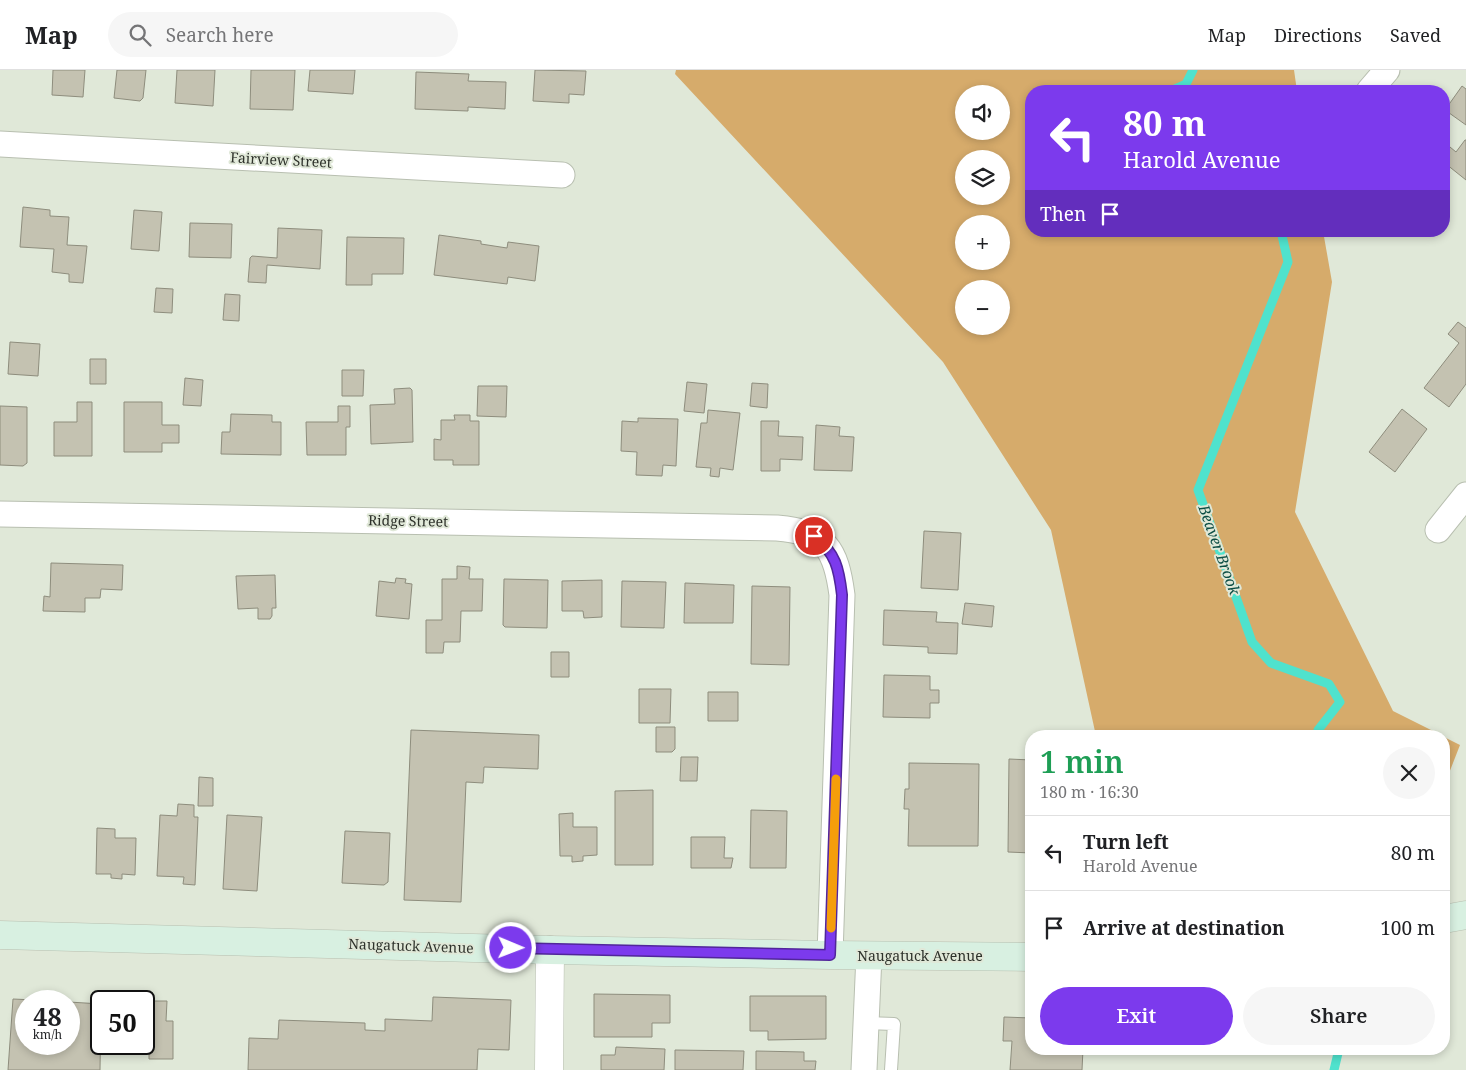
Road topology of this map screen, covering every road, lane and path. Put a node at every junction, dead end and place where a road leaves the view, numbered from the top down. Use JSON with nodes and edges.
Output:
{"nodes":[{"id":1,"x":1387,"y":70,"type":"edge"},
{"id":2,"x":1374,"y":85,"type":"edge"},
{"id":3,"x":0,"y":144,"type":"edge"},
{"id":4,"x":562,"y":175,"type":"dead end"},
{"id":5,"x":1466,"y":495,"type":"edge"},
{"id":6,"x":0,"y":514,"type":"edge"},
{"id":7,"x":1438,"y":530,"type":"dead end"},
{"id":8,"x":1466,"y":915,"type":"edge"},
{"id":9,"x":1450,"y":918,"type":"edge"},
{"id":10,"x":0,"y":935,"type":"edge"},
{"id":11,"x":550,"y":950,"type":"junction"},
{"id":12,"x":830,"y":955,"type":"junction"},
{"id":13,"x":869,"y":955,"type":"junction"},
{"id":14,"x":1025,"y":957,"type":"edge"},
{"id":15,"x":866,"y":1023,"type":"junction"},
{"id":16,"x":549,"y":1070,"type":"edge"},
{"id":17,"x":864,"y":1070,"type":"edge"},
{"id":18,"x":891,"y":1070,"type":"edge"}],
"edges":[{"from":1,"to":2,"type":"street"},
{"from":3,"to":4,"type":"street","name":"Fairview Street"},
{"from":5,"to":7,"type":"street"},
{"from":6,"to":12,"type":"street","name":"Ridge Street"},
{"from":8,"to":9,"type":"main road"},
{"from":10,"to":11,"type":"main road","name":"Naugatuck Avenue"},
{"from":11,"to":12,"type":"main road","name":"Naugatuck Avenue"},
{"from":11,"to":16,"type":"street"},
{"from":12,"to":13,"type":"main road","name":"Naugatuck Avenue"},
{"from":13,"to":14,"type":"main road","name":"Naugatuck Avenue"},
{"from":13,"to":15,"type":"street"},
{"from":15,"to":17,"type":"street"},
{"from":15,"to":18,"type":"lane"}]}
